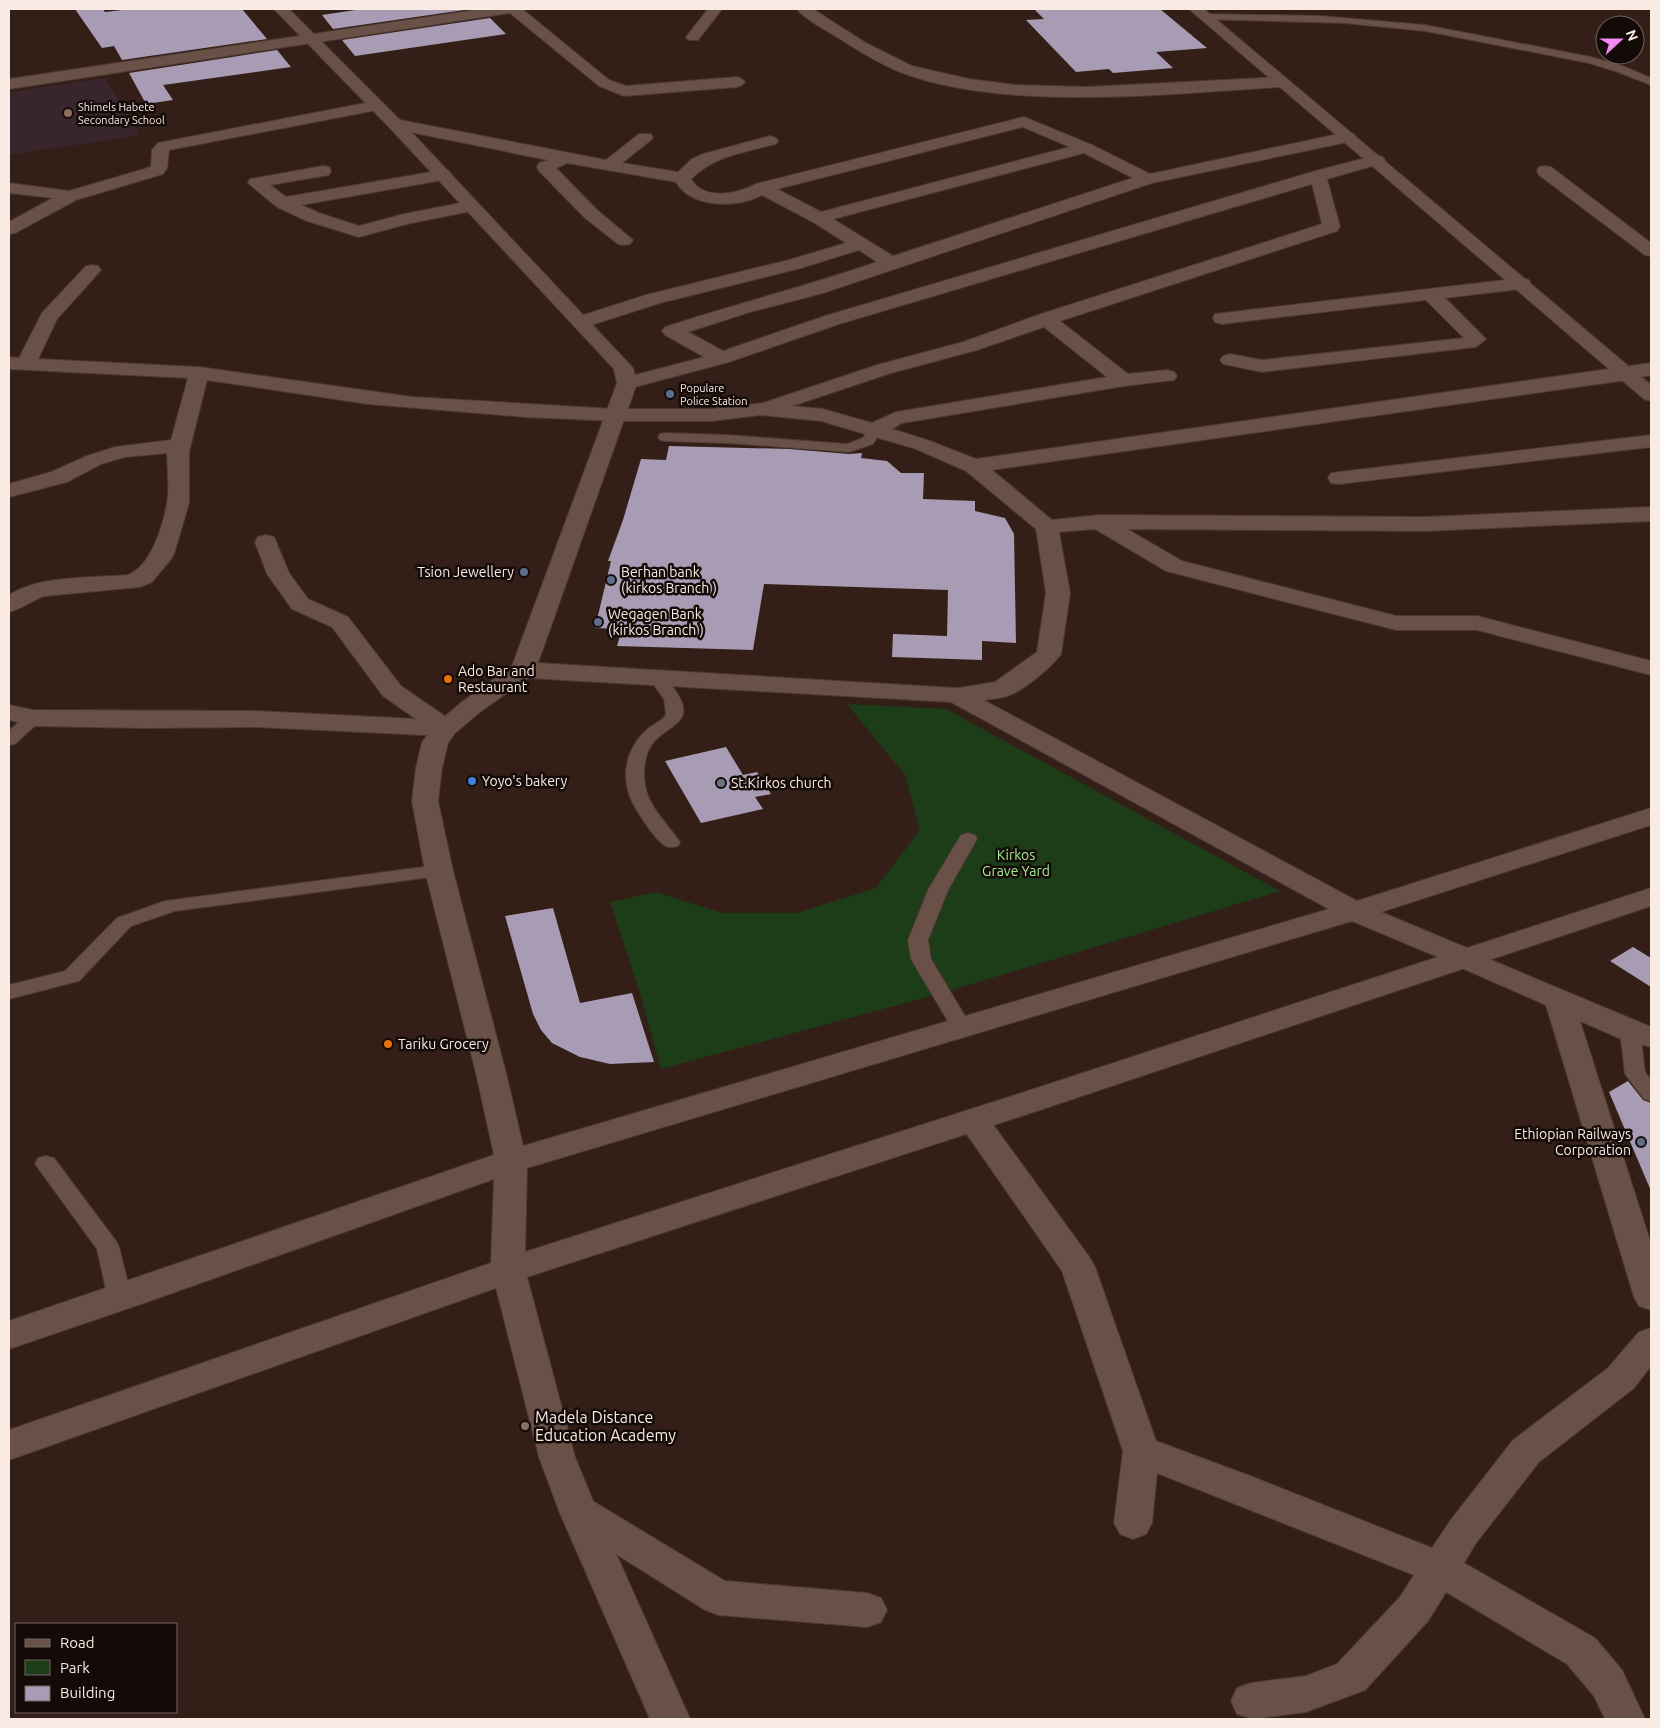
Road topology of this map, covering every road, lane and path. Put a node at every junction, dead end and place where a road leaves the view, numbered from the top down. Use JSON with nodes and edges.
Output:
{"nodes":[{"id":1,"x":281,"y":9,"type":"edge"},
{"id":2,"x":509,"y":9,"type":"edge"},
{"id":3,"x":514,"y":9,"type":"edge"},
{"id":4,"x":715,"y":9,"type":"edge"},
{"id":5,"x":804,"y":9,"type":"edge"},
{"id":6,"x":1202,"y":11,"type":"edge"},
{"id":7,"x":693,"y":37,"type":"dead end"},
{"id":8,"x":310,"y":39,"type":"junction"},
{"id":9,"x":737,"y":82,"type":"dead end"},
{"id":10,"x":1280,"y":82,"type":"junction"},
{"id":11,"x":1651,"y":82,"type":"edge"},
{"id":12,"x":9,"y":84,"type":"edge"},
{"id":13,"x":376,"y":106,"type":"junction"},
{"id":14,"x":395,"y":124,"type":"junction"},
{"id":15,"x":645,"y":137,"type":"dead end"},
{"id":16,"x":1348,"y":137,"type":"junction"},
{"id":17,"x":770,"y":141,"type":"dead end"},
{"id":18,"x":1086,"y":148,"type":"junction"},
{"id":19,"x":565,"y":158,"type":"junction"},
{"id":20,"x":1377,"y":160,"type":"junction"},
{"id":21,"x":608,"y":166,"type":"junction"},
{"id":22,"x":323,"y":171,"type":"dead end"},
{"id":23,"x":1545,"y":171,"type":"dead end"},
{"id":24,"x":443,"y":175,"type":"junction"},
{"id":25,"x":1318,"y":176,"type":"junction"},
{"id":26,"x":682,"y":178,"type":"junction"},
{"id":27,"x":1148,"y":180,"type":"junction"},
{"id":28,"x":9,"y":188,"type":"edge"},
{"id":29,"x":762,"y":188,"type":"junction"},
{"id":30,"x":70,"y":196,"type":"junction"},
{"id":31,"x":283,"y":203,"type":"junction"},
{"id":32,"x":471,"y":206,"type":"junction"},
{"id":33,"x":818,"y":218,"type":"junction"},
{"id":34,"x":9,"y":229,"type":"edge"},
{"id":35,"x":624,"y":240,"type":"dead end"},
{"id":36,"x":861,"y":244,"type":"junction"},
{"id":37,"x":1651,"y":251,"type":"edge"},
{"id":38,"x":891,"y":263,"type":"junction"},
{"id":39,"x":92,"y":270,"type":"dead end"},
{"id":40,"x":1522,"y":284,"type":"junction"},
{"id":41,"x":1430,"y":294,"type":"junction"},
{"id":42,"x":1222,"y":318,"type":"dead end"},
{"id":43,"x":1045,"y":320,"type":"junction"},
{"id":44,"x":581,"y":322,"type":"junction"},
{"id":45,"x":722,"y":358,"type":"junction"},
{"id":46,"x":1230,"y":360,"type":"dead end"},
{"id":47,"x":17,"y":363,"type":"edge"},
{"id":48,"x":1651,"y":369,"type":"edge"},
{"id":49,"x":199,"y":373,"type":"junction"},
{"id":50,"x":1628,"y":374,"type":"junction"},
{"id":51,"x":1167,"y":376,"type":"dead end"},
{"id":52,"x":1124,"y":380,"type":"junction"},
{"id":53,"x":627,"y":384,"type":"junction"},
{"id":54,"x":1651,"y":395,"type":"edge"},
{"id":55,"x":761,"y":409,"type":"junction"},
{"id":56,"x":615,"y":415,"type":"junction"},
{"id":57,"x":875,"y":430,"type":"junction"},
{"id":58,"x":665,"y":437,"type":"dead end"},
{"id":59,"x":1651,"y":441,"type":"edge"},
{"id":60,"x":180,"y":445,"type":"junction"},
{"id":61,"x":974,"y":466,"type":"junction"},
{"id":62,"x":1339,"y":478,"type":"dead end"},
{"id":63,"x":9,"y":491,"type":"edge"},
{"id":64,"x":1651,"y":514,"type":"edge"},
{"id":65,"x":1099,"y":522,"type":"junction"},
{"id":66,"x":1047,"y":527,"type":"junction"},
{"id":67,"x":266,"y":542,"type":"dead end"},
{"id":68,"x":9,"y":605,"type":"edge"},
{"id":69,"x":1651,"y":668,"type":"edge"},
{"id":70,"x":523,"y":670,"type":"junction"},
{"id":71,"x":656,"y":677,"type":"junction"},
{"id":72,"x":956,"y":695,"type":"junction"},
{"id":73,"x":21,"y":715,"type":"edge"},
{"id":74,"x":446,"y":728,"type":"junction"},
{"id":75,"x":9,"y":740,"type":"edge"},
{"id":76,"x":1651,"y":816,"type":"edge"},
{"id":77,"x":968,"y":839,"type":"dead end"},
{"id":78,"x":672,"y":842,"type":"dead end"},
{"id":79,"x":439,"y":871,"type":"junction"},
{"id":80,"x":1651,"y":897,"type":"edge"},
{"id":81,"x":1354,"y":911,"type":"junction"},
{"id":82,"x":1465,"y":958,"type":"junction"},
{"id":83,"x":9,"y":992,"type":"edge"},
{"id":84,"x":1560,"y":1000,"type":"junction"},
{"id":85,"x":962,"y":1028,"type":"junction"},
{"id":86,"x":1641,"y":1034,"type":"edge"},
{"id":87,"x":1651,"y":1094,"type":"edge"},
{"id":88,"x":973,"y":1120,"type":"junction"},
{"id":89,"x":511,"y":1161,"type":"junction"},
{"id":90,"x":46,"y":1164,"type":"dead end"},
{"id":91,"x":508,"y":1270,"type":"junction"},
{"id":92,"x":1651,"y":1297,"type":"edge"},
{"id":93,"x":120,"y":1299,"type":"junction"},
{"id":94,"x":9,"y":1335,"type":"edge"},
{"id":95,"x":1651,"y":1342,"type":"edge"},
{"id":96,"x":9,"y":1445,"type":"edge"},
{"id":97,"x":1141,"y":1450,"type":"junction"},
{"id":98,"x":578,"y":1511,"type":"junction"},
{"id":99,"x":1132,"y":1523,"type":"dead end"},
{"id":100,"x":1440,"y":1568,"type":"junction"},
{"id":101,"x":867,"y":1610,"type":"dead end"},
{"id":102,"x":1251,"y":1701,"type":"dead end"},
{"id":103,"x":670,"y":1719,"type":"edge"},
{"id":104,"x":1625,"y":1719,"type":"edge"}],
"edges":[{"from":1,"to":8,"type":"street"},
{"from":2,"to":8,"type":"street"},
{"from":3,"to":9,"type":"street"},
{"from":4,"to":7,"type":"street"},
{"from":5,"to":10,"type":"street"},
{"from":6,"to":10,"type":"street"},
{"from":6,"to":11,"type":"lane"},
{"from":8,"to":12,"type":"street"},
{"from":8,"to":13,"type":"street"},
{"from":10,"to":16,"type":"street"},
{"from":13,"to":14,"type":"street"},
{"from":13,"to":30,"type":"street"},
{"from":14,"to":19,"type":"street"},
{"from":14,"to":24,"type":"street"},
{"from":15,"to":21,"type":"street"},
{"from":16,"to":20,"type":"street"},
{"from":16,"to":27,"type":"street"},
{"from":17,"to":26,"type":"street"},
{"from":18,"to":27,"type":"street"},
{"from":18,"to":29,"type":"street"},
{"from":18,"to":33,"type":"street"},
{"from":19,"to":21,"type":"street"},
{"from":19,"to":35,"type":"street"},
{"from":20,"to":25,"type":"street"},
{"from":20,"to":40,"type":"street"},
{"from":21,"to":26,"type":"street"},
{"from":22,"to":31,"type":"street"},
{"from":23,"to":37,"type":"street"},
{"from":24,"to":31,"type":"street"},
{"from":24,"to":32,"type":"street"},
{"from":25,"to":43,"type":"street"},
{"from":25,"to":45,"type":"street"},
{"from":26,"to":29,"type":"street"},
{"from":27,"to":38,"type":"street"},
{"from":28,"to":30,"type":"street"},
{"from":29,"to":33,"type":"street"},
{"from":30,"to":34,"type":"street"},
{"from":31,"to":32,"type":"street"},
{"from":32,"to":44,"type":"street"},
{"from":33,"to":36,"type":"street"},
{"from":36,"to":38,"type":"street"},
{"from":36,"to":44,"type":"street"},
{"from":38,"to":45,"type":"street"},
{"from":39,"to":47,"type":"street"},
{"from":40,"to":41,"type":"street"},
{"from":40,"to":50,"type":"street"},
{"from":41,"to":42,"type":"street"},
{"from":41,"to":46,"type":"street"},
{"from":43,"to":52,"type":"street"},
{"from":43,"to":55,"type":"street"},
{"from":44,"to":53,"type":"street"},
{"from":45,"to":53,"type":"street"},
{"from":47,"to":49,"type":"street"},
{"from":48,"to":50,"type":"street"},
{"from":49,"to":56,"type":"street"},
{"from":49,"to":60,"type":"street"},
{"from":50,"to":54,"type":"street"},
{"from":50,"to":61,"type":"street"},
{"from":51,"to":52,"type":"street"},
{"from":52,"to":57,"type":"street"},
{"from":53,"to":56,"type":"street"},
{"from":55,"to":56,"type":"street"},
{"from":55,"to":57,"type":"street"},
{"from":56,"to":70,"type":"street"},
{"from":57,"to":58,"type":"lane"},
{"from":57,"to":61,"type":"street"},
{"from":59,"to":62,"type":"street"},
{"from":60,"to":63,"type":"street"},
{"from":60,"to":68,"type":"street"},
{"from":61,"to":66,"type":"street"},
{"from":64,"to":65,"type":"street"},
{"from":65,"to":66,"type":"street"},
{"from":65,"to":69,"type":"street"},
{"from":66,"to":72,"type":"street"},
{"from":67,"to":74,"type":"street"},
{"from":70,"to":71,"type":"street"},
{"from":70,"to":74,"type":"street"},
{"from":71,"to":72,"type":"street"},
{"from":71,"to":78,"type":"lane"},
{"from":72,"to":81,"type":"street"},
{"from":73,"to":74,"type":"street"},
{"from":73,"to":75,"type":"lane"},
{"from":74,"to":79,"type":"street"},
{"from":76,"to":81,"type":"street"},
{"from":77,"to":85,"type":"lane"},
{"from":79,"to":83,"type":"lane"},
{"from":79,"to":89,"type":"street"},
{"from":80,"to":82,"type":"street"},
{"from":81,"to":82,"type":"street"},
{"from":81,"to":85,"type":"street"},
{"from":82,"to":84,"type":"street"},
{"from":82,"to":88,"type":"street"},
{"from":84,"to":86,"type":"street"},
{"from":84,"to":92,"type":"street"},
{"from":85,"to":89,"type":"street"},
{"from":86,"to":87,"type":"lane"},
{"from":88,"to":91,"type":"street"},
{"from":88,"to":97,"type":"street"},
{"from":89,"to":91,"type":"street"},
{"from":89,"to":93,"type":"street"},
{"from":90,"to":93,"type":"lane"},
{"from":91,"to":96,"type":"street"},
{"from":91,"to":98,"type":"street"},
{"from":93,"to":94,"type":"street"},
{"from":95,"to":100,"type":"street"},
{"from":97,"to":99,"type":"street"},
{"from":97,"to":100,"type":"street"},
{"from":98,"to":101,"type":"street"},
{"from":98,"to":103,"type":"street"},
{"from":100,"to":102,"type":"street"},
{"from":100,"to":104,"type":"street"}]}
